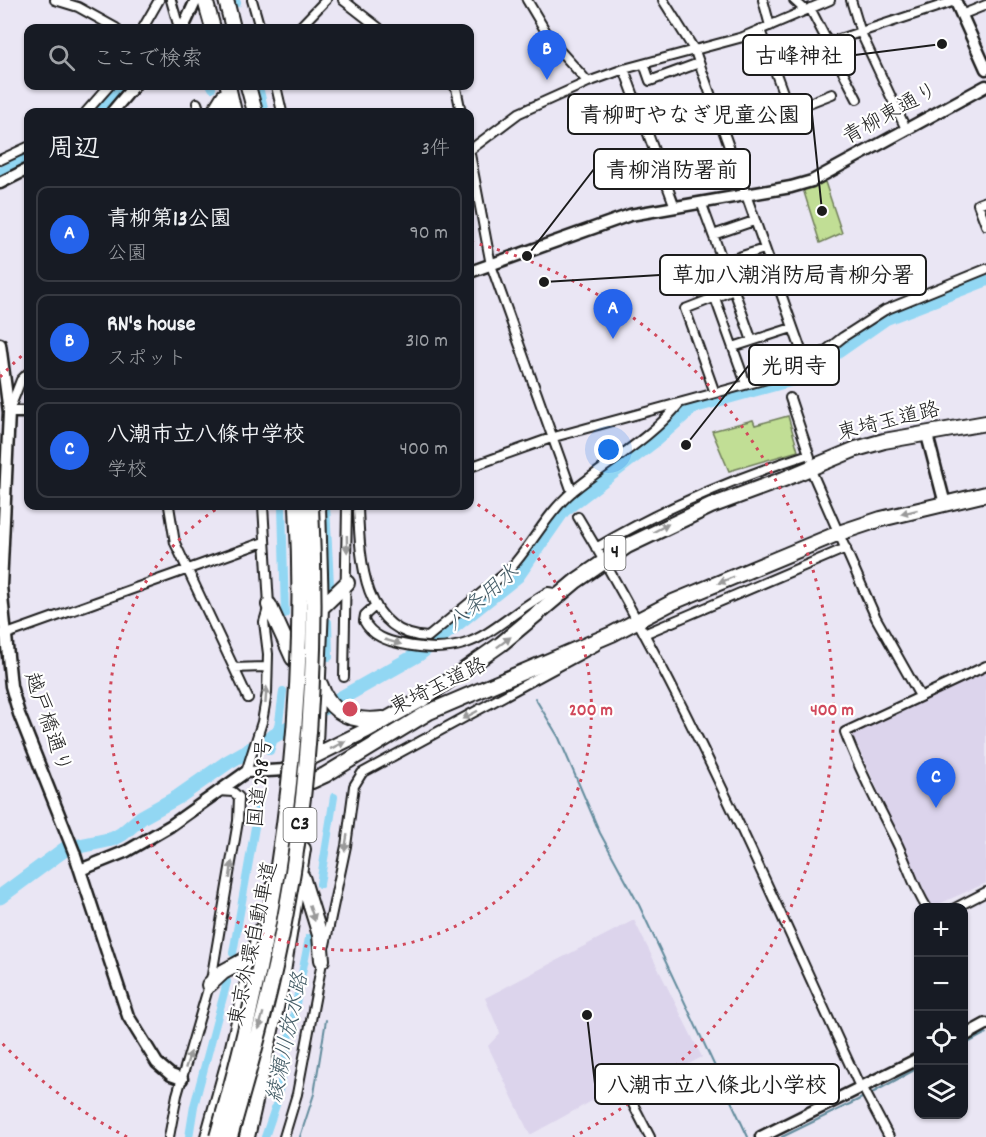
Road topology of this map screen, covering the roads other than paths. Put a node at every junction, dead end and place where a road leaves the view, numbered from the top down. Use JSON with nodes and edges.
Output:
{"nodes":[{"id":1,"x":55,"y":0,"type":"edge"},
{"id":2,"x":159,"y":0,"type":"edge"},
{"id":3,"x":171,"y":0,"type":"edge"},
{"id":4,"x":197,"y":0,"type":"edge"},
{"id":5,"x":205,"y":0,"type":"edge"},
{"id":6,"x":219,"y":0,"type":"edge"},
{"id":7,"x":226,"y":0,"type":"edge"},
{"id":8,"x":252,"y":0,"type":"edge"},
{"id":9,"x":326,"y":0,"type":"edge"},
{"id":10,"x":342,"y":0,"type":"edge"},
{"id":11,"x":527,"y":0,"type":"edge"},
{"id":12,"x":663,"y":0,"type":"edge"},
{"id":13,"x":763,"y":0,"type":"edge"},
{"id":14,"x":795,"y":0,"type":"edge"},
{"id":15,"x":830,"y":0,"type":"edge"},
{"id":16,"x":851,"y":0,"type":"edge"},
{"id":17,"x":955,"y":1,"type":"edge"},
{"id":18,"x":986,"y":5,"type":"edge"},
{"id":19,"x":810,"y":6,"type":"edge"},
{"id":20,"x":961,"y":15,"type":"junction"},
{"id":21,"x":109,"y":24,"type":"edge"},
{"id":22,"x":145,"y":24,"type":"edge"},
{"id":23,"x":180,"y":24,"type":"edge"},
{"id":24,"x":183,"y":24,"type":"edge"},
{"id":25,"x":205,"y":24,"type":"edge"},
{"id":26,"x":212,"y":24,"type":"edge"},
{"id":27,"x":226,"y":24,"type":"edge"},
{"id":28,"x":233,"y":24,"type":"edge"},
{"id":29,"x":259,"y":24,"type":"edge"},
{"id":30,"x":303,"y":24,"type":"edge"},
{"id":31,"x":375,"y":24,"type":"edge"},
{"id":32,"x":770,"y":27,"type":"junction"},
{"id":33,"x":760,"y":30,"type":"junction"},
{"id":34,"x":861,"y":31,"type":"junction"},
{"id":35,"x":827,"y":43,"type":"junction"},
{"id":36,"x":695,"y":51,"type":"junction"},
{"id":37,"x":699,"y":63,"type":"junction"},
{"id":38,"x":644,"y":64,"type":"junction"},
{"id":39,"x":624,"y":69,"type":"junction"},
{"id":40,"x":986,"y":69,"type":"edge"},
{"id":41,"x":588,"y":82,"type":"junction"},
{"id":42,"x":986,"y":86,"type":"edge"},
{"id":43,"x":105,"y":90,"type":"edge"},
{"id":44,"x":131,"y":90,"type":"edge"},
{"id":45,"x":224,"y":90,"type":"edge"},
{"id":46,"x":224,"y":90,"type":"edge"},
{"id":47,"x":224,"y":90,"type":"edge"},
{"id":48,"x":243,"y":90,"type":"edge"},
{"id":49,"x":249,"y":90,"type":"edge"},
{"id":50,"x":277,"y":90,"type":"edge"},
{"id":51,"x":456,"y":90,"type":"edge"},
{"id":52,"x":832,"y":94,"type":"dead end"},
{"id":53,"x":857,"y":99,"type":"dead end"},
{"id":54,"x":197,"y":103,"type":"dead end"},
{"id":55,"x":90,"y":108,"type":"edge"},
{"id":56,"x":115,"y":108,"type":"edge"},
{"id":57,"x":199,"y":108,"type":"edge"},
{"id":58,"x":216,"y":108,"type":"edge"},
{"id":59,"x":226,"y":108,"type":"edge"},
{"id":60,"x":232,"y":108,"type":"edge"},
{"id":61,"x":247,"y":108,"type":"edge"},
{"id":62,"x":254,"y":108,"type":"edge"},
{"id":63,"x":281,"y":108,"type":"edge"},
{"id":64,"x":460,"y":108,"type":"edge"},
{"id":65,"x":791,"y":110,"type":"junction"},
{"id":66,"x":796,"y":128,"type":"dead end"},
{"id":67,"x":906,"y":129,"type":"junction"},
{"id":68,"x":24,"y":149,"type":"edge"},
{"id":69,"x":474,"y":149,"type":"edge"},
{"id":70,"x":0,"y":160,"type":"edge"},
{"id":71,"x":24,"y":171,"type":"edge"},
{"id":72,"x":474,"y":175,"type":"edge"},
{"id":73,"x":0,"y":183,"type":"edge"},
{"id":74,"x":744,"y":195,"type":"junction"},
{"id":75,"x":986,"y":201,"type":"edge"},
{"id":76,"x":701,"y":202,"type":"junction"},
{"id":77,"x":675,"y":207,"type":"junction"},
{"id":78,"x":754,"y":221,"type":"junction"},
{"id":79,"x":986,"y":225,"type":"edge"},
{"id":80,"x":713,"y":235,"type":"junction"},
{"id":81,"x":764,"y":249,"type":"junction"},
{"id":82,"x":490,"y":265,"type":"junction"},
{"id":83,"x":986,"y":269,"type":"edge"},
{"id":84,"x":474,"y":271,"type":"edge"},
{"id":85,"x":715,"y":298,"type":"junction"},
{"id":86,"x":792,"y":328,"type":"junction"},
{"id":87,"x":752,"y":341,"type":"junction"},
{"id":88,"x":0,"y":344,"type":"edge"},
{"id":89,"x":733,"y":347,"type":"junction"},
{"id":90,"x":806,"y":364,"type":"junction"},
{"id":91,"x":24,"y":377,"type":"edge"},
{"id":92,"x":746,"y":384,"type":"junction"},
{"id":93,"x":715,"y":393,"type":"junction"},
{"id":94,"x":790,"y":398,"type":"dead end"},
{"id":95,"x":680,"y":403,"type":"junction"},
{"id":96,"x":24,"y":413,"type":"edge"},
{"id":97,"x":6,"y":417,"type":"edge"},
{"id":98,"x":986,"y":423,"type":"edge"},
{"id":99,"x":927,"y":435,"type":"junction"},
{"id":100,"x":554,"y":437,"type":"junction"},
{"id":101,"x":811,"y":463,"type":"junction"},
{"id":102,"x":474,"y":466,"type":"edge"},
{"id":103,"x":3,"y":474,"type":"edge"},
{"id":104,"x":572,"y":492,"type":"junction"},
{"id":105,"x":986,"y":494,"type":"edge"},
{"id":106,"x":945,"y":504,"type":"junction"},
{"id":107,"x":171,"y":510,"type":"edge"},
{"id":108,"x":263,"y":510,"type":"edge"},
{"id":109,"x":290,"y":510,"type":"edge"},
{"id":110,"x":297,"y":510,"type":"edge"},
{"id":111,"x":311,"y":510,"type":"edge"},
{"id":112,"x":318,"y":510,"type":"edge"},
{"id":113,"x":347,"y":510,"type":"edge"},
{"id":114,"x":362,"y":510,"type":"edge"},
{"id":115,"x":578,"y":517,"type":"dead end"},
{"id":116,"x":839,"y":533,"type":"junction"},
{"id":117,"x":264,"y":543,"type":"junction"},
{"id":118,"x":846,"y":548,"type":"junction"},
{"id":119,"x":600,"y":554,"type":"junction"},
{"id":120,"x":188,"y":569,"type":"junction"},
{"id":121,"x":346,"y":582,"type":"junction"},
{"id":122,"x":1,"y":586,"type":"edge"},
{"id":123,"x":561,"y":594,"type":"junction"},
{"id":124,"x":269,"y":605,"type":"junction"},
{"id":125,"x":376,"y":605,"type":"junction"},
{"id":126,"x":321,"y":608,"type":"junction"},
{"id":127,"x":638,"y":620,"type":"junction"},
{"id":128,"x":612,"y":634,"type":"junction"},
{"id":129,"x":644,"y":634,"type":"junction"},
{"id":130,"x":3,"y":642,"type":"edge"},
{"id":131,"x":293,"y":658,"type":"junction"},
{"id":132,"x":986,"y":666,"type":"edge"},
{"id":133,"x":267,"y":667,"type":"junction"},
{"id":134,"x":234,"y":668,"type":"junction"},
{"id":135,"x":344,"y":677,"type":"dead end"},
{"id":136,"x":320,"y":682,"type":"junction"},
{"id":137,"x":920,"y":696,"type":"junction"},
{"id":138,"x":249,"y":698,"type":"dead end"},
{"id":139,"x":390,"y":718,"type":"junction"},
{"id":140,"x":314,"y":757,"type":"junction"},
{"id":141,"x":286,"y":770,"type":"junction"},
{"id":142,"x":246,"y":772,"type":"junction"},
{"id":143,"x":312,"y":781,"type":"junction"},
{"id":144,"x":217,"y":791,"type":"junction"},
{"id":145,"x":301,"y":866,"type":"junction"},
{"id":146,"x":80,"y":870,"type":"junction"},
{"id":147,"x":986,"y":892,"type":"edge"},
{"id":148,"x":924,"y":903,"type":"edge"},
{"id":149,"x":965,"y":903,"type":"edge"},
{"id":150,"x":254,"y":955,"type":"junction"},
{"id":151,"x":322,"y":960,"type":"junction"},
{"id":152,"x":209,"y":985,"type":"junction"},
{"id":153,"x":986,"y":1024,"type":"edge"},
{"id":154,"x":968,"y":1033,"type":"edge"},
{"id":155,"x":914,"y":1061,"type":"edge"},
{"id":156,"x":263,"y":1068,"type":"junction"},
{"id":157,"x":182,"y":1079,"type":"junction"},
{"id":158,"x":623,"y":1085,"type":"dead end"},
{"id":159,"x":862,"y":1089,"type":"junction"},
{"id":160,"x":210,"y":1135,"type":"edge"},
{"id":161,"x":169,"y":1137,"type":"edge"},
{"id":162,"x":230,"y":1137,"type":"edge"},
{"id":163,"x":239,"y":1137,"type":"edge"},
{"id":164,"x":247,"y":1137,"type":"edge"},
{"id":165,"x":284,"y":1137,"type":"edge"},
{"id":166,"x":650,"y":1137,"type":"edge"},
{"id":167,"x":761,"y":1137,"type":"edge"},
{"id":168,"x":888,"y":1137,"type":"edge"}],
"edges":[{"from":1,"to":21,"type":"street"},
{"from":2,"to":22,"type":"street"},
{"from":3,"to":23,"type":"street"},
{"from":4,"to":24,"type":"street"},
{"from":4,"to":25,"type":"highway"},
{"from":5,"to":26,"type":"highway"},
{"from":6,"to":27,"type":"highway"},
{"from":7,"to":28,"type":"highway"},
{"from":8,"to":29,"type":"street"},
{"from":9,"to":30,"type":"street"},
{"from":10,"to":31,"type":"street"},
{"from":11,"to":41,"type":"street"},
{"from":12,"to":36,"type":"street"},
{"from":13,"to":32,"type":"street"},
{"from":14,"to":19,"type":"street"},
{"from":15,"to":19,"type":"street"},
{"from":16,"to":34,"type":"street"},
{"from":17,"to":20,"type":"street"},
{"from":17,"to":34,"type":"street"},
{"from":18,"to":20,"type":"street"},
{"from":19,"to":32,"type":"street"},
{"from":19,"to":35,"type":"street"},
{"from":20,"to":40,"type":"street"},
{"from":32,"to":33,"type":"street"},
{"from":33,"to":36,"type":"street"},
{"from":33,"to":65,"type":"street"},
{"from":34,"to":35,"type":"street"},
{"from":34,"to":67,"type":"street"},
{"from":35,"to":53,"type":"street"},
{"from":36,"to":37,"type":"street"},
{"from":36,"to":38,"type":"street"},
{"from":37,"to":38,"type":"street"},
{"from":37,"to":74,"type":"street"},
{"from":38,"to":39,"type":"street"},
{"from":39,"to":41,"type":"street"},
{"from":39,"to":77,"type":"street"},
{"from":41,"to":69,"type":"street"},
{"from":42,"to":67,"type":"street","name":"青柳東通り"},
{"from":43,"to":55,"type":"street"},
{"from":44,"to":56,"type":"street"},
{"from":45,"to":58,"type":"highway"},
{"from":46,"to":59,"type":"highway"},
{"from":47,"to":60,"type":"highway"},
{"from":48,"to":61,"type":"highway"},
{"from":49,"to":62,"type":"highway"},
{"from":50,"to":63,"type":"street"},
{"from":51,"to":64,"type":"street"},
{"from":52,"to":65,"type":"street"},
{"from":54,"to":57,"type":"street"},
{"from":65,"to":66,"type":"street"},
{"from":67,"to":74,"type":"street","name":"青柳東通り"},
{"from":68,"to":70,"type":"street"},
{"from":71,"to":73,"type":"street"},
{"from":72,"to":82,"type":"street"},
{"from":74,"to":76,"type":"street","name":"青柳東通り"},
{"from":74,"to":78,"type":"street"},
{"from":75,"to":79,"type":"street"},
{"from":76,"to":77,"type":"street","name":"青柳東通り"},
{"from":76,"to":80,"type":"street"},
{"from":77,"to":82,"type":"street","name":"青柳東通り"},
{"from":78,"to":80,"type":"street"},
{"from":78,"to":81,"type":"street"},
{"from":80,"to":81,"type":"street"},
{"from":81,"to":86,"type":"street"},
{"from":82,"to":84,"type":"street","name":"青柳東通り"},
{"from":82,"to":100,"type":"street"},
{"from":83,"to":90,"type":"street"},
{"from":85,"to":87,"type":"street"},
{"from":85,"to":89,"type":"street"},
{"from":85,"to":93,"type":"street"},
{"from":86,"to":87,"type":"street"},
{"from":86,"to":90,"type":"street"},
{"from":87,"to":89,"type":"street"},
{"from":88,"to":97,"type":"street","name":"越戸橋通り"},
{"from":89,"to":92,"type":"street"},
{"from":90,"to":92,"type":"street"},
{"from":91,"to":97,"type":"street"},
{"from":92,"to":93,"type":"street"},
{"from":93,"to":95,"type":"street"},
{"from":94,"to":101,"type":"street"},
{"from":95,"to":100,"type":"street"},
{"from":95,"to":104,"type":"street"},
{"from":96,"to":97,"type":"street"},
{"from":97,"to":103,"type":"street","name":"越戸橋通り"},
{"from":98,"to":99,"type":"highway","name":"東埼玉道路","number":"4"},
{"from":99,"to":101,"type":"highway","name":"東埼玉道路","number":"4"},
{"from":99,"to":106,"type":"street"},
{"from":100,"to":102,"type":"street"},
{"from":100,"to":104,"type":"street"},
{"from":101,"to":116,"type":"street"},
{"from":101,"to":119,"type":"highway","name":"東埼玉道路","number":"4"},
{"from":103,"to":122,"type":"street","name":"越戸橋通り"},
{"from":104,"to":125,"type":"street"},
{"from":105,"to":106,"type":"highway","name":"東埼玉道路"},
{"from":106,"to":116,"type":"highway","name":"東埼玉道路","one_way":true},
{"from":107,"to":120,"type":"street"},
{"from":108,"to":117,"type":"street"},
{"from":109,"to":131,"type":"highway","name":"国道298号"},
{"from":110,"to":160,"type":"highway","name":"東京外環自動車道","number":"C3","bridge":true},
{"from":111,"to":162,"type":"highway","name":"東京外環自動車道","number":"C3","one_way":true,"bridge":true},
{"from":112,"to":126,"type":"highway"},
{"from":113,"to":121,"type":"street","one_way":true},
{"from":114,"to":125,"type":"street"},
{"from":115,"to":119,"type":"street"},
{"from":116,"to":118,"type":"street"},
{"from":116,"to":127,"type":"highway","name":"東埼玉道路","one_way":true},
{"from":117,"to":120,"type":"street"},
{"from":117,"to":124,"type":"street"},
{"from":118,"to":129,"type":"street"},
{"from":118,"to":137,"type":"street"},
{"from":119,"to":123,"type":"highway","name":"東埼玉道路","number":"4"},
{"from":119,"to":127,"type":"street"},
{"from":120,"to":130,"type":"street"},
{"from":120,"to":134,"type":"street"},
{"from":121,"to":126,"type":"highway"},
{"from":121,"to":135,"type":"street"},
{"from":122,"to":130,"type":"street","name":"越戸橋通り"},
{"from":125,"to":123,"type":"street","one_way":true},
{"from":139,"to":123,"type":"highway","name":"東埼玉道路","number":"4","one_way":true},
{"from":124,"to":131,"type":"highway"},
{"from":124,"to":133,"type":"street"},
{"from":126,"to":136,"type":"highway"},
{"from":127,"to":128,"type":"highway","name":"東埼玉道路"},
{"from":127,"to":129,"type":"street"},
{"from":128,"to":143,"type":"highway","name":"東埼玉道路"},
{"from":128,"to":151,"type":"street","one_way":true},
{"from":129,"to":159,"type":"street"},
{"from":130,"to":146,"type":"street","name":"越戸橋通り"},
{"from":131,"to":141,"type":"highway","name":"国道298号"},
{"from":132,"to":137,"type":"street"},
{"from":133,"to":134,"type":"street"},
{"from":142,"to":133,"type":"street","one_way":true},
{"from":134,"to":138,"type":"street"},
{"from":136,"to":139,"type":"highway"},
{"from":136,"to":140,"type":"highway"},
{"from":137,"to":148,"type":"street"},
{"from":140,"to":139,"type":"highway","name":"東埼玉道路","number":"4","one_way":true},
{"from":140,"to":141,"type":"highway","name":"東埼玉道路","number":"4"},
{"from":140,"to":143,"type":"highway"},
{"from":141,"to":142,"type":"street"},
{"from":141,"to":143,"type":"highway"},
{"from":141,"to":150,"type":"highway","name":"国道298号"},
{"from":142,"to":144,"type":"street"},
{"from":143,"to":145,"type":"highway"},
{"from":144,"to":146,"type":"street"},
{"from":152,"to":144,"type":"street","one_way":true},
{"from":145,"to":151,"type":"highway","one_way":true},
{"from":145,"to":156,"type":"highway"},
{"from":146,"to":157,"type":"street","name":"越戸橋通り"},
{"from":147,"to":149,"type":"street"},
{"from":150,"to":152,"type":"highway"},
{"from":150,"to":160,"type":"highway","name":"国道298号"},
{"from":151,"to":165,"type":"street"},
{"from":157,"to":152,"type":"street","one_way":true},
{"from":153,"to":154,"type":"street"},
{"from":155,"to":159,"type":"street"},
{"from":156,"to":163,"type":"highway"},
{"from":156,"to":164,"type":"highway"},
{"from":157,"to":161,"type":"street"},
{"from":158,"to":166,"type":"street"},
{"from":159,"to":167,"type":"street"},
{"from":159,"to":168,"type":"street"}]}
